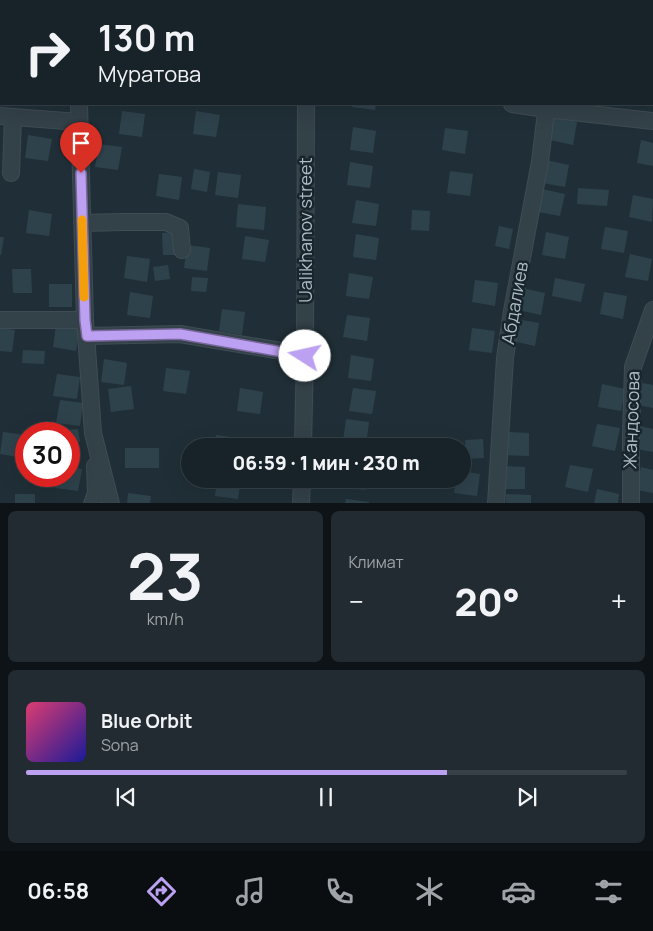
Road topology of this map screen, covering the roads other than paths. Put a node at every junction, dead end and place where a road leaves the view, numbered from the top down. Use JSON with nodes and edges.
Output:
{"nodes":[{"id":1,"x":79,"y":105,"type":"edge"},
{"id":2,"x":306,"y":105,"type":"edge"},
{"id":3,"x":529,"y":105,"type":"edge"},
{"id":4,"x":546,"y":106,"type":"edge"},
{"id":5,"x":6,"y":117,"type":"edge"},
{"id":6,"x":653,"y":121,"type":"edge"},
{"id":7,"x":79,"y":122,"type":"junction"},
{"id":8,"x":11,"y":173,"type":"dead end"},
{"id":9,"x":82,"y":224,"type":"junction"},
{"id":10,"x":182,"y":250,"type":"dead end"},
{"id":11,"x":653,"y":310,"type":"edge"},
{"id":12,"x":0,"y":320,"type":"edge"},
{"id":13,"x":85,"y":320,"type":"junction"},
{"id":14,"x":87,"y":336,"type":"junction"},
{"id":15,"x":653,"y":350,"type":"edge"},
{"id":16,"x":305,"y":356,"type":"junction"},
{"id":17,"x":635,"y":359,"type":"junction"},
{"id":18,"x":93,"y":433,"type":"junction"},
{"id":19,"x":303,"y":438,"type":"edge"},
{"id":20,"x":302,"y":488,"type":"edge"},
{"id":21,"x":92,"y":503,"type":"edge"},
{"id":22,"x":111,"y":503,"type":"edge"},
{"id":23,"x":301,"y":503,"type":"edge"},
{"id":24,"x":496,"y":503,"type":"edge"},
{"id":25,"x":631,"y":503,"type":"edge"}],
"edges":[{"from":1,"to":7,"type":"street"},
{"from":2,"to":16,"type":"street","name":"Ualikhanov street"},
{"from":3,"to":4,"type":"street"},
{"from":4,"to":6,"type":"street"},
{"from":4,"to":24,"type":"street","name":"Абдалиев"},
{"from":5,"to":7,"type":"street"},
{"from":5,"to":8,"type":"street"},
{"from":7,"to":9,"type":"street"},
{"from":9,"to":10,"type":"street"},
{"from":9,"to":13,"type":"street"},
{"from":11,"to":17,"type":"street","name":"Жандосова"},
{"from":12,"to":13,"type":"street"},
{"from":13,"to":14,"type":"street"},
{"from":14,"to":16,"type":"street"},
{"from":14,"to":18,"type":"street"},
{"from":15,"to":17,"type":"street"},
{"from":16,"to":19,"type":"street","name":"Ualikhanov street"},
{"from":17,"to":25,"type":"street","name":"Жандосова"},
{"from":18,"to":21,"type":"street"},
{"from":18,"to":22,"type":"street"},
{"from":20,"to":23,"type":"street"}]}
